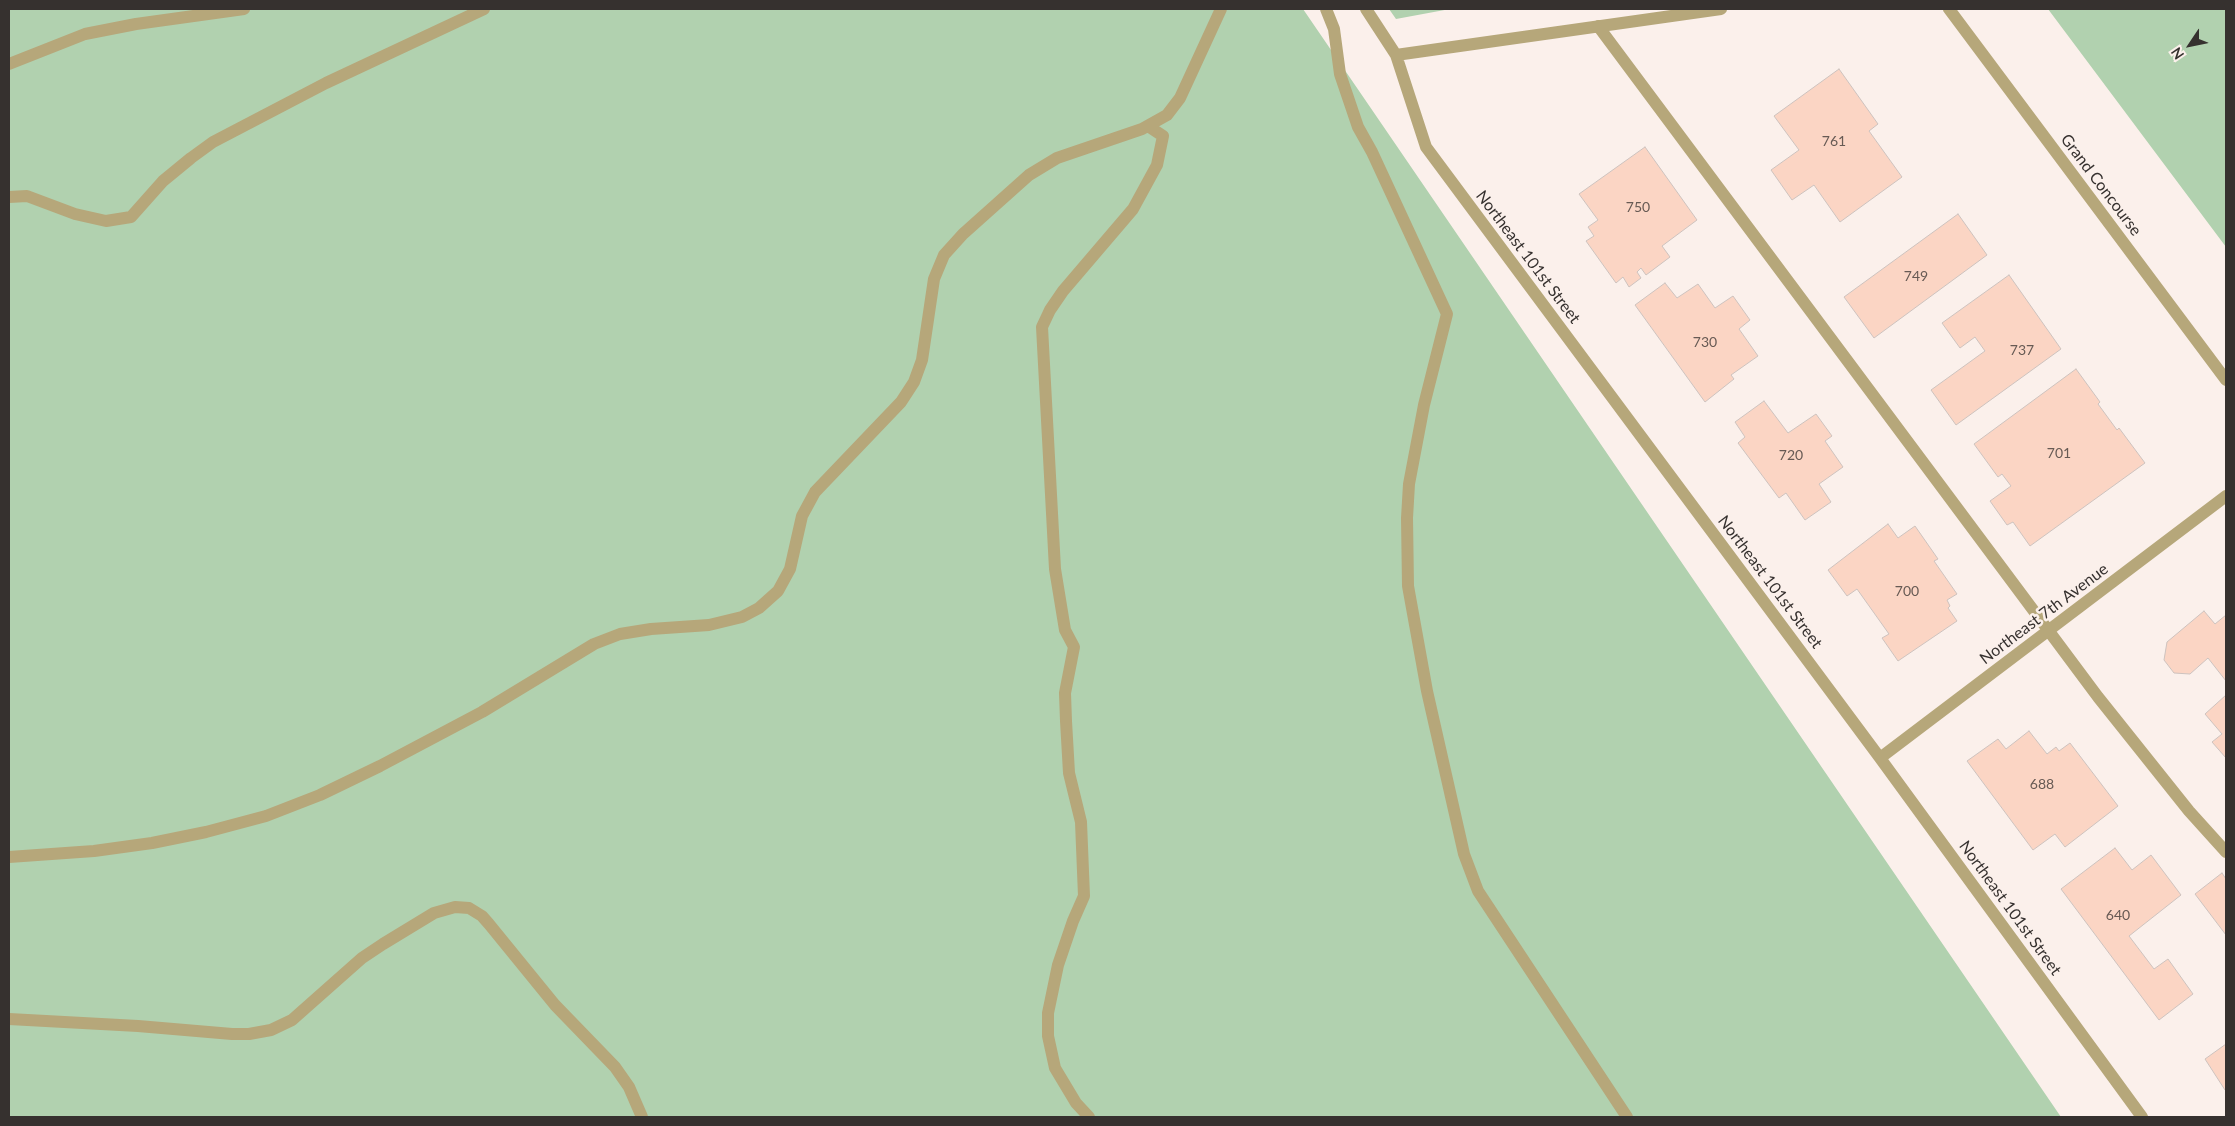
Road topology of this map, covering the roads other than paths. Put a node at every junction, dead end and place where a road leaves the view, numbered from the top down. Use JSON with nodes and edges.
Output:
{"nodes":[{"id":1,"x":244,"y":9,"type":"edge"},
{"id":2,"x":484,"y":9,"type":"edge"},
{"id":3,"x":1221,"y":9,"type":"edge"},
{"id":4,"x":1326,"y":9,"type":"edge"},
{"id":5,"x":1366,"y":9,"type":"edge"},
{"id":6,"x":1721,"y":9,"type":"edge"},
{"id":7,"x":1949,"y":9,"type":"edge"},
{"id":8,"x":1598,"y":26,"type":"junction"},
{"id":9,"x":1396,"y":55,"type":"junction"},
{"id":10,"x":9,"y":64,"type":"edge"},
{"id":11,"x":1148,"y":126,"type":"junction"},
{"id":12,"x":9,"y":197,"type":"edge"},
{"id":13,"x":2226,"y":380,"type":"edge"},
{"id":14,"x":2226,"y":496,"type":"edge"},
{"id":15,"x":2049,"y":630,"type":"junction"},
{"id":16,"x":1880,"y":758,"type":"junction"},
{"id":17,"x":2226,"y":852,"type":"edge"},
{"id":18,"x":9,"y":856,"type":"edge"},
{"id":19,"x":9,"y":1020,"type":"edge"},
{"id":20,"x":642,"y":1117,"type":"edge"},
{"id":21,"x":1089,"y":1117,"type":"edge"},
{"id":22,"x":1626,"y":1117,"type":"edge"},
{"id":23,"x":2142,"y":1117,"type":"edge"}],
"edges":[{"from":1,"to":10,"type":"street"},
{"from":2,"to":12,"type":"street"},
{"from":3,"to":11,"type":"street"},
{"from":4,"to":22,"type":"street"},
{"from":5,"to":9,"type":"street","name":"Northeast 101st Street"},
{"from":6,"to":8,"type":"street"},
{"from":7,"to":13,"type":"street","name":"Grand Concourse"},
{"from":8,"to":9,"type":"street"},
{"from":8,"to":15,"type":"street"},
{"from":9,"to":16,"type":"street","name":"Northeast 101st Street"},
{"from":11,"to":18,"type":"street"},
{"from":11,"to":21,"type":"street"},
{"from":14,"to":15,"type":"street","name":"Northeast 7th Avenue"},
{"from":15,"to":16,"type":"street","name":"Northeast 7th Avenue"},
{"from":15,"to":17,"type":"street"},
{"from":16,"to":23,"type":"street","name":"Northeast 101st Street"},
{"from":19,"to":20,"type":"street"}]}
